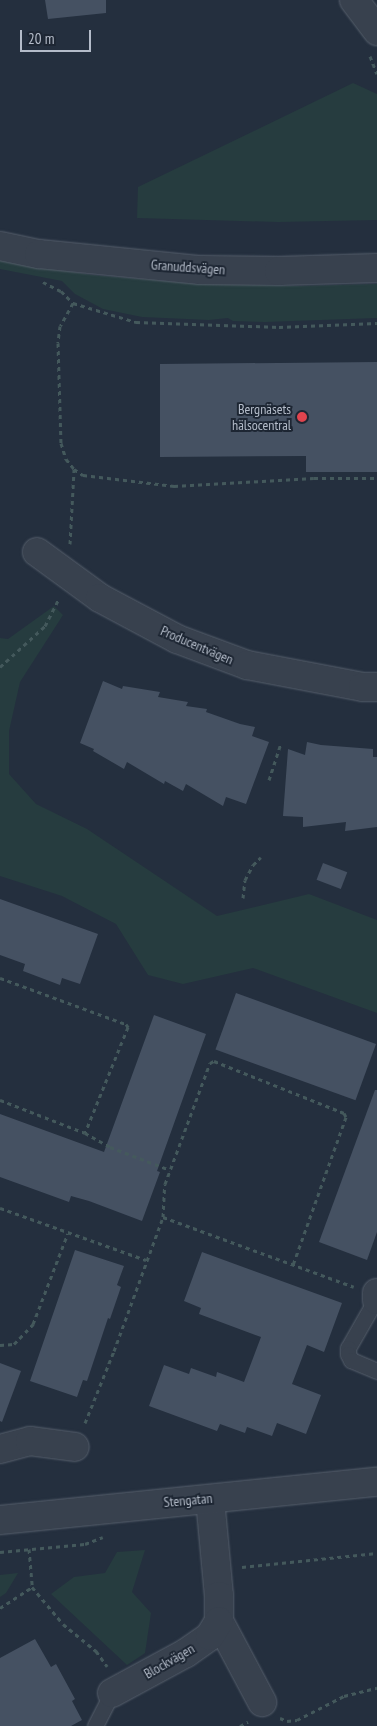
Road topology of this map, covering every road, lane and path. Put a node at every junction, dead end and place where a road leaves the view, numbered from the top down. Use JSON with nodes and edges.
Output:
{"nodes":[{"id":1,"x":354,"y":0,"type":"edge"},
{"id":2,"x":377,"y":30,"type":"edge"},
{"id":3,"x":0,"y":246,"type":"edge"},
{"id":4,"x":377,"y":268,"type":"edge"},
{"id":5,"x":40,"y":281,"type":"dead end"},
{"id":6,"x":73,"y":303,"type":"junction"},
{"id":7,"x":377,"y":323,"type":"edge"},
{"id":8,"x":377,"y":478,"type":"edge"},
{"id":9,"x":37,"y":552,"type":"dead end"},
{"id":10,"x":377,"y":687,"type":"edge"},
{"id":11,"x":281,"y":742,"type":"dead end"},
{"id":12,"x":269,"y":780,"type":"dead end"},
{"id":13,"x":262,"y":857,"type":"dead end"},
{"id":14,"x":243,"y":898,"type":"dead end"},
{"id":15,"x":0,"y":978,"type":"edge"},
{"id":16,"x":0,"y":1100,"type":"edge"},
{"id":17,"x":85,"y":1132,"type":"junction"},
{"id":18,"x":170,"y":1170,"type":"junction"},
{"id":19,"x":0,"y":1208,"type":"edge"},
{"id":20,"x":163,"y":1217,"type":"junction"},
{"id":21,"x":68,"y":1233,"type":"junction"},
{"id":22,"x":146,"y":1260,"type":"junction"},
{"id":23,"x":293,"y":1265,"type":"junction"},
{"id":24,"x":377,"y":1297,"type":"edge"},
{"id":25,"x":0,"y":1345,"type":"edge"},
{"id":26,"x":377,"y":1371,"type":"edge"},
{"id":27,"x":75,"y":1447,"type":"joint"},
{"id":28,"x":0,"y":1449,"type":"edge"},
{"id":29,"x":377,"y":1482,"type":"edge"},
{"id":30,"x":210,"y":1498,"type":"junction"},
{"id":31,"x":0,"y":1520,"type":"edge"},
{"id":32,"x":29,"y":1550,"type":"dead end"},
{"id":33,"x":377,"y":1553,"type":"edge"},
{"id":34,"x":216,"y":1570,"type":"junction"},
{"id":35,"x":32,"y":1588,"type":"junction"},
{"id":36,"x":0,"y":1608,"type":"edge"},
{"id":37,"x":219,"y":1621,"type":"junction"},
{"id":38,"x":377,"y":1688,"type":"edge"},
{"id":39,"x":112,"y":1693,"type":"junction"},
{"id":40,"x":263,"y":1712,"type":"junction"},
{"id":41,"x":95,"y":1726,"type":"edge"},
{"id":42,"x":240,"y":1726,"type":"edge"}],
"edges":[{"from":1,"to":2,"type":"street"},
{"from":3,"to":4,"type":"street","name":"Granuddsvägen"},
{"from":5,"to":6,"type":"path"},
{"from":6,"to":7,"type":"path"},
{"from":6,"to":8,"type":"path"},
{"from":9,"to":10,"type":"street","name":"Producentvägen"},
{"from":11,"to":12,"type":"path"},
{"from":13,"to":14,"type":"path"},
{"from":15,"to":17,"type":"path"},
{"from":16,"to":17,"type":"path"},
{"from":17,"to":18,"type":"path"},
{"from":18,"to":20,"type":"path"},
{"from":18,"to":23,"type":"path"},
{"from":19,"to":21,"type":"path"},
{"from":20,"to":22,"type":"path"},
{"from":20,"to":23,"type":"path"},
{"from":21,"to":22,"type":"path"},
{"from":21,"to":25,"type":"path"},
{"from":22,"to":27,"type":"path"},
{"from":23,"to":24,"type":"path"},
{"from":24,"to":26,"type":"lane"},
{"from":27,"to":28,"type":"street"},
{"from":29,"to":30,"type":"street","name":"Stengatan"},
{"from":30,"to":31,"type":"street","name":"Stengatan"},
{"from":30,"to":34,"type":"street"},
{"from":32,"to":35,"type":"path"},
{"from":33,"to":34,"type":"path"},
{"from":34,"to":37,"type":"street"},
{"from":35,"to":36,"type":"path"},
{"from":35,"to":39,"type":"path"},
{"from":37,"to":39,"type":"street","name":"Blockvägen"},
{"from":37,"to":40,"type":"street"},
{"from":38,"to":40,"type":"path"},
{"from":39,"to":41,"type":"lane"},
{"from":40,"to":42,"type":"path"}]}
